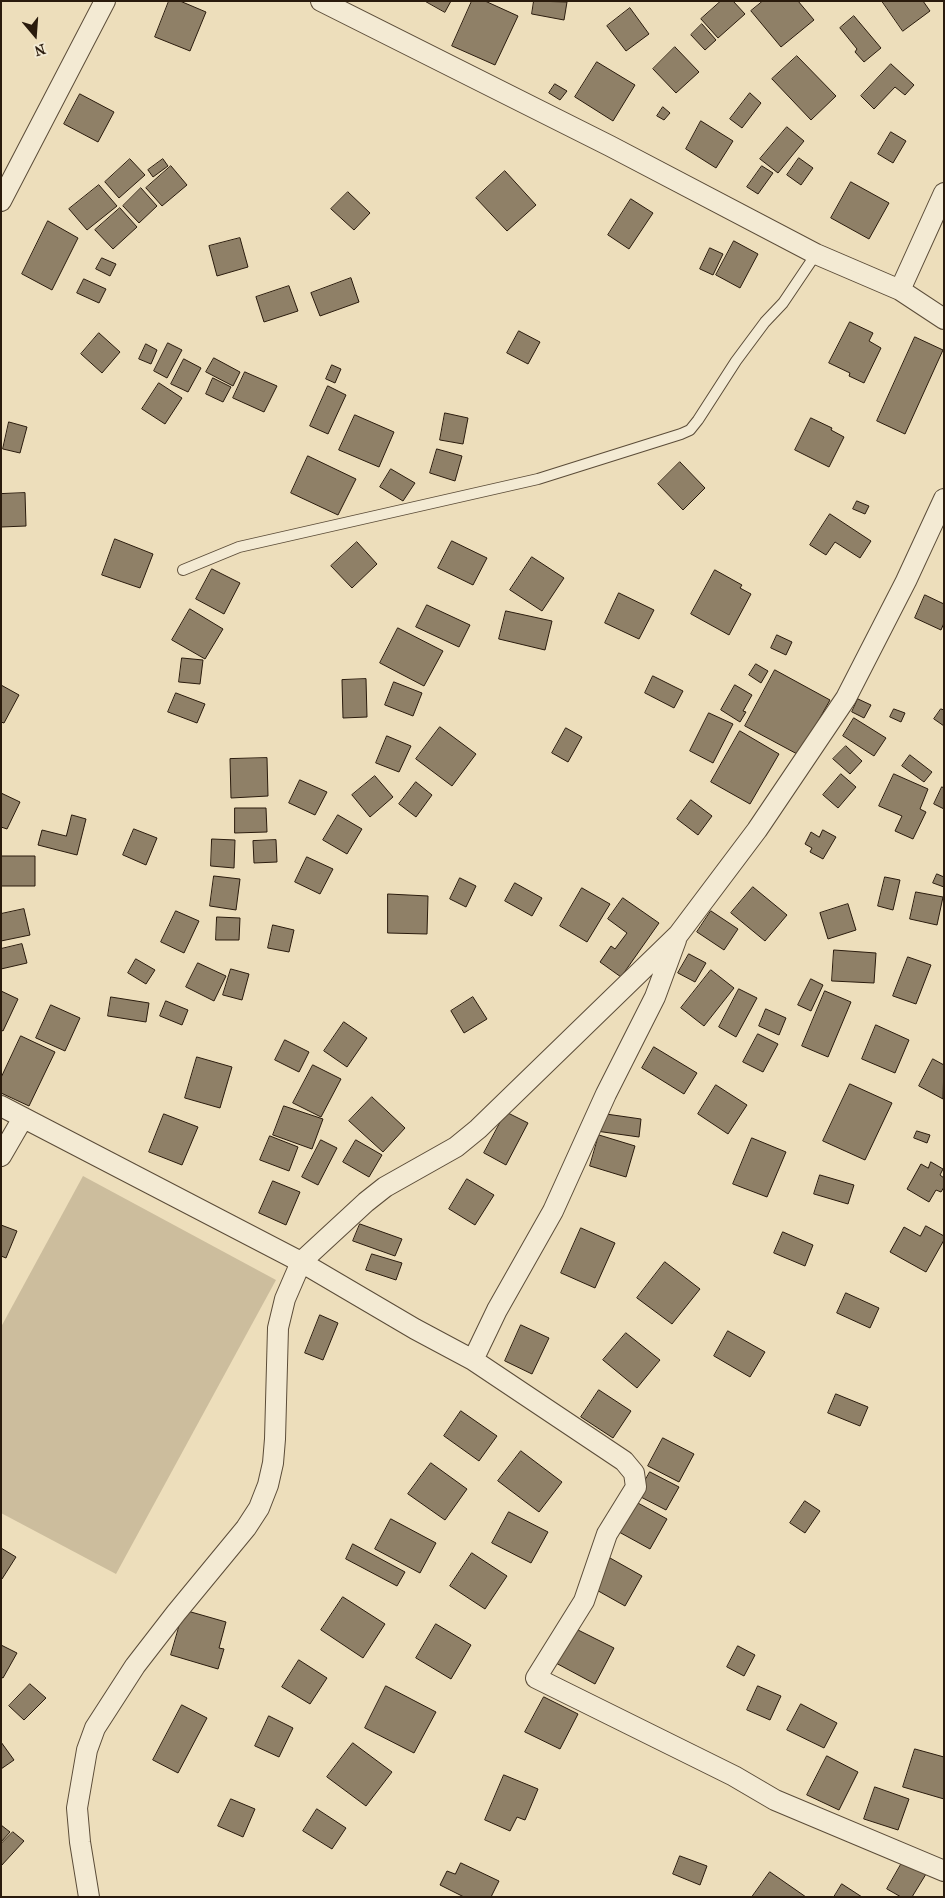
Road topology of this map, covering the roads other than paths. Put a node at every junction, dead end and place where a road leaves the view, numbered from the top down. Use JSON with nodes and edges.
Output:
{"nodes":[{"id":1,"x":105,"y":1,"type":"edge"},
{"id":2,"x":321,"y":1,"type":"edge"},
{"id":3,"x":944,"y":192,"type":"edge"},
{"id":4,"x":1,"y":201,"type":"edge"},
{"id":5,"x":816,"y":254,"type":"junction"},
{"id":6,"x":900,"y":290,"type":"junction"},
{"id":7,"x":944,"y":318,"type":"edge"},
{"id":8,"x":944,"y":499,"type":"edge"},
{"id":9,"x":183,"y":570,"type":"dead end"},
{"id":10,"x":678,"y":935,"type":"junction"},
{"id":11,"x":1,"y":1106,"type":"edge"},
{"id":12,"x":23,"y":1118,"type":"junction"},
{"id":13,"x":1,"y":1156,"type":"edge"},
{"id":14,"x":301,"y":1262,"type":"junction"},
{"id":15,"x":473,"y":1360,"type":"junction"},
{"id":16,"x":944,"y":1871,"type":"edge"},
{"id":17,"x":87,"y":1895,"type":"edge"}],
"edges":[{"from":1,"to":4,"type":"street"},
{"from":2,"to":5,"type":"street"},
{"from":3,"to":6,"type":"street"},
{"from":5,"to":6,"type":"street"},
{"from":5,"to":9,"type":"lane"},
{"from":6,"to":7,"type":"street"},
{"from":8,"to":10,"type":"street"},
{"from":10,"to":14,"type":"street"},
{"from":10,"to":15,"type":"street"},
{"from":11,"to":12,"type":"street"},
{"from":12,"to":13,"type":"street"},
{"from":12,"to":14,"type":"street"},
{"from":14,"to":15,"type":"street"},
{"from":14,"to":17,"type":"street"},
{"from":15,"to":16,"type":"street"}]}
